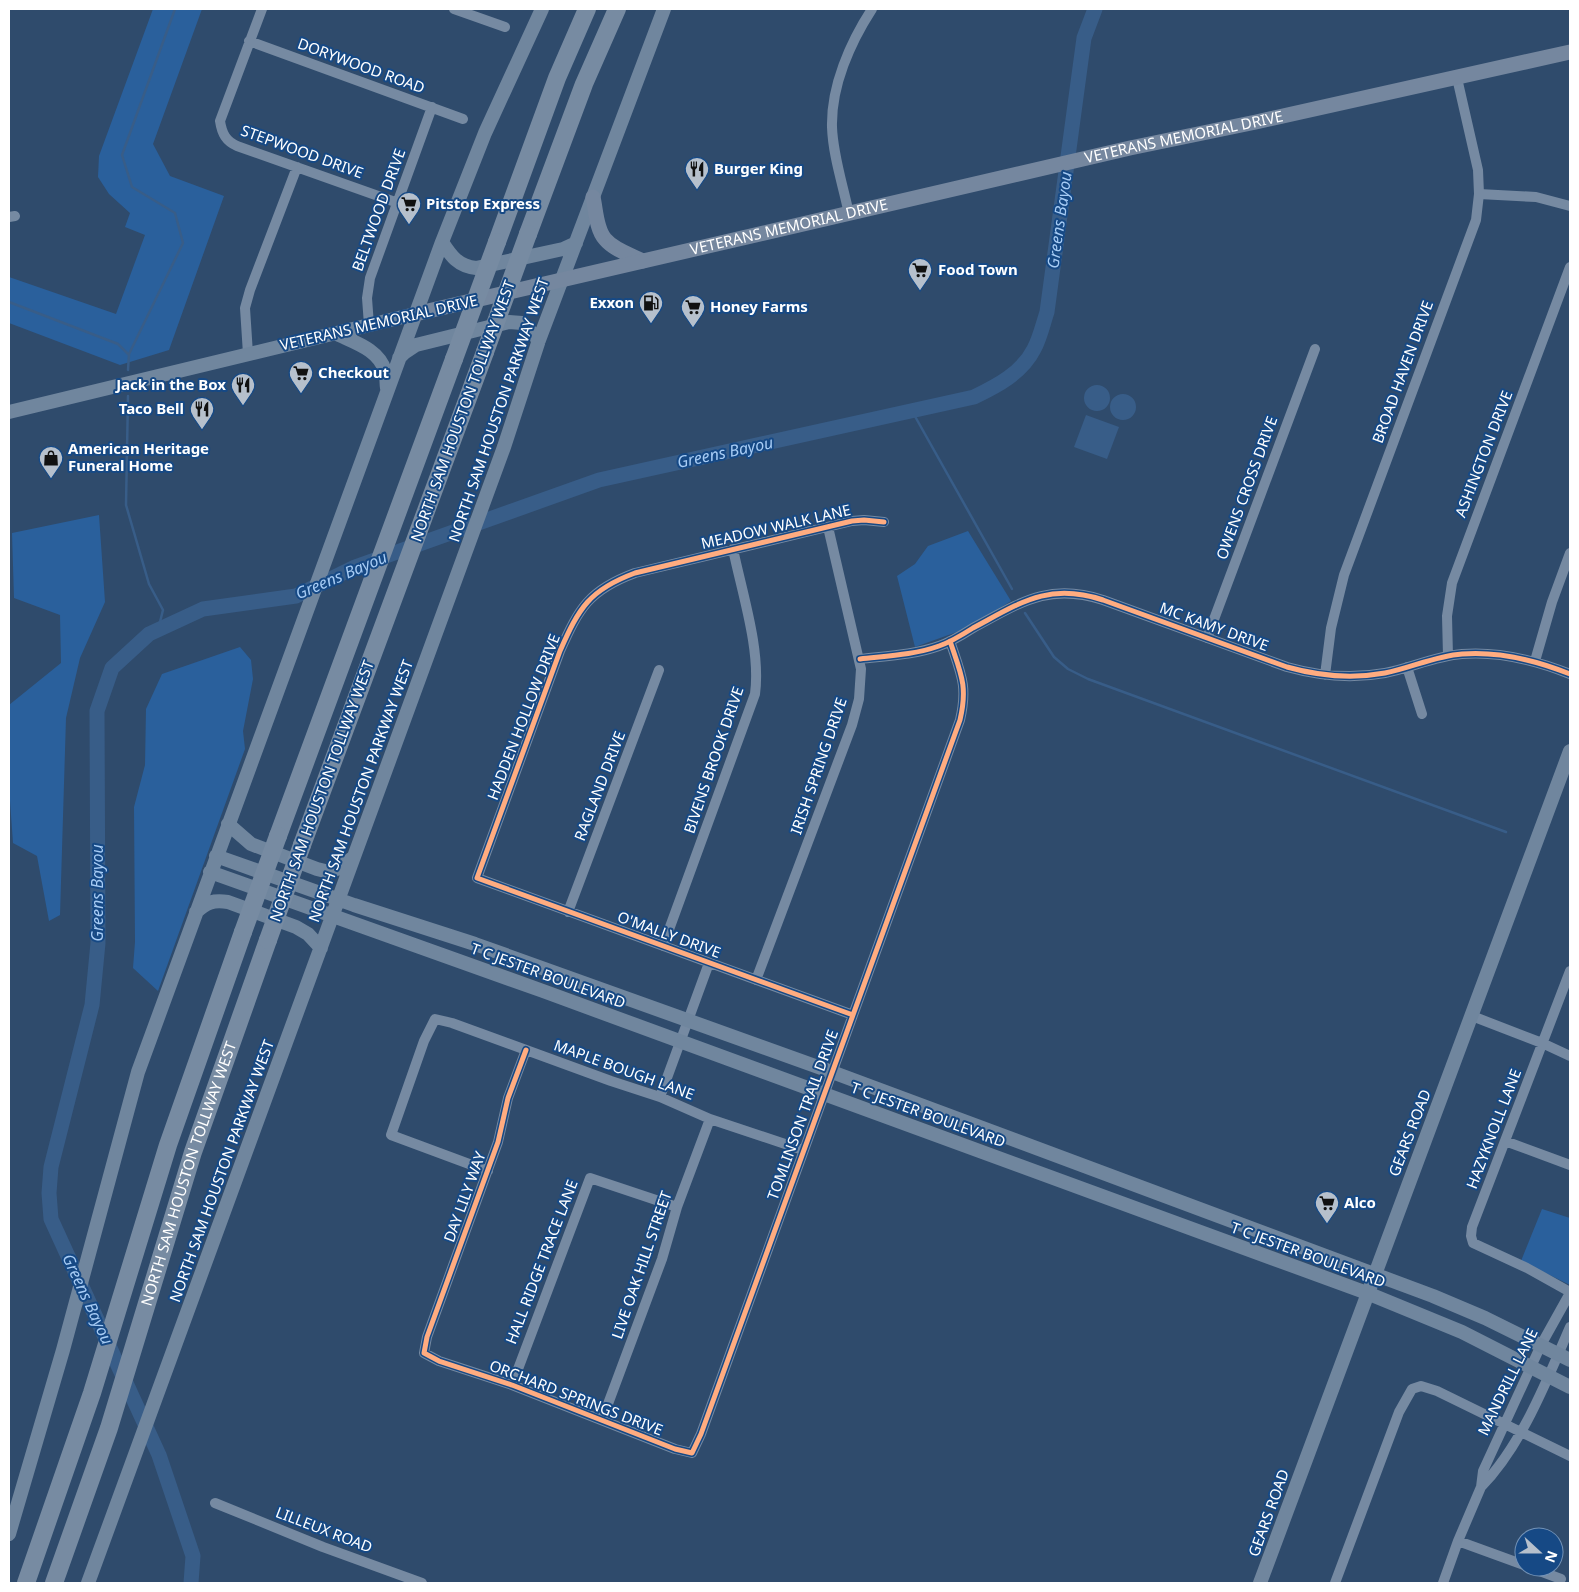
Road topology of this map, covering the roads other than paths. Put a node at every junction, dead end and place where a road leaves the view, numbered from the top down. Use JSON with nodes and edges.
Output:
{"nodes":[{"id":1,"x":262,"y":9,"type":"edge"},
{"id":2,"x":454,"y":9,"type":"edge"},
{"id":3,"x":542,"y":9,"type":"edge"},
{"id":4,"x":587,"y":9,"type":"edge"},
{"id":5,"x":617,"y":9,"type":"edge"},
{"id":6,"x":664,"y":9,"type":"edge"},
{"id":7,"x":872,"y":9,"type":"edge"},
{"id":8,"x":505,"y":27,"type":"dead end"},
{"id":9,"x":249,"y":41,"type":"junction"},
{"id":10,"x":1570,"y":52,"type":"edge"},
{"id":11,"x":1457,"y":78,"type":"junction"},
{"id":12,"x":432,"y":107,"type":"junction"},
{"id":13,"x":463,"y":119,"type":"dead end"},
{"id":14,"x":297,"y":167,"type":"junction"},
{"id":15,"x":1479,"y":194,"type":"junction"},
{"id":16,"x":593,"y":197,"type":"junction"},
{"id":17,"x":398,"y":203,"type":"junction"},
{"id":18,"x":1570,"y":206,"type":"edge"},
{"id":19,"x":849,"y":214,"type":"junction"},
{"id":20,"x":442,"y":242,"type":"junction"},
{"id":21,"x":576,"y":242,"type":"junction"},
{"id":22,"x":643,"y":261,"type":"junction"},
{"id":23,"x":1570,"y":267,"type":"edge"},
{"id":24,"x":562,"y":280,"type":"junction"},
{"id":25,"x":415,"y":314,"type":"junction"},
{"id":26,"x":369,"y":325,"type":"junction"},
{"id":27,"x":335,"y":333,"type":"junction"},
{"id":28,"x":539,"y":340,"type":"junction"},
{"id":29,"x":1315,"y":349,"type":"dead end"},
{"id":30,"x":248,"y":354,"type":"junction"},
{"id":31,"x":399,"y":359,"type":"junction"},
{"id":32,"x":387,"y":391,"type":"junction"},
{"id":33,"x":9,"y":412,"type":"edge"},
{"id":34,"x":884,"y":522,"type":"dead end"},
{"id":35,"x":828,"y":527,"type":"junction"},
{"id":36,"x":733,"y":549,"type":"junction"},
{"id":37,"x":1570,"y":553,"type":"edge"},
{"id":38,"x":674,"y":564,"type":"joint"},
{"id":39,"x":1207,"y":638,"type":"junction"},
{"id":40,"x":950,"y":641,"type":"junction"},
{"id":41,"x":1448,"y":656,"type":"junction"},
{"id":42,"x":860,"y":659,"type":"junction"},
{"id":43,"x":1534,"y":661,"type":"junction"},
{"id":44,"x":1406,"y":667,"type":"junction"},
{"id":45,"x":659,"y":670,"type":"dead end"},
{"id":46,"x":1570,"y":674,"type":"edge"},
{"id":47,"x":1325,"y":675,"type":"junction"},
{"id":48,"x":1422,"y":714,"type":"dead end"},
{"id":49,"x":1570,"y":751,"type":"edge"},
{"id":50,"x":228,"y":824,"type":"junction"},
{"id":51,"x":216,"y":856,"type":"junction"},
{"id":52,"x":354,"y":857,"type":"junction"},
{"id":53,"x":210,"y":872,"type":"junction"},
{"id":54,"x":477,"y":878,"type":"joint"},
{"id":55,"x":339,"y":900,"type":"junction"},
{"id":56,"x":568,"y":912,"type":"junction"},
{"id":57,"x":196,"y":913,"type":"junction"},
{"id":58,"x":333,"y":916,"type":"junction"},
{"id":59,"x":663,"y":946,"type":"junction"},
{"id":60,"x":321,"y":948,"type":"junction"},
{"id":61,"x":709,"y":963,"type":"junction"},
{"id":62,"x":551,"y":971,"type":"junction"},
{"id":63,"x":1570,"y":971,"type":"edge"},
{"id":64,"x":756,"y":980,"type":"junction"},
{"id":65,"x":543,"y":991,"type":"junction"},
{"id":66,"x":853,"y":1014,"type":"junction"},
{"id":67,"x":1472,"y":1016,"type":"junction"},
{"id":68,"x":688,"y":1021,"type":"junction"},
{"id":69,"x":680,"y":1041,"type":"junction"},
{"id":70,"x":1542,"y":1043,"type":"junction"},
{"id":71,"x":526,"y":1050,"type":"junction"},
{"id":72,"x":1570,"y":1056,"type":"edge"},
{"id":73,"x":832,"y":1072,"type":"junction"},
{"id":74,"x":824,"y":1094,"type":"junction"},
{"id":75,"x":660,"y":1097,"type":"junction"},
{"id":76,"x":710,"y":1119,"type":"junction"},
{"id":77,"x":1505,"y":1141,"type":"junction"},
{"id":78,"x":803,"y":1150,"type":"junction"},
{"id":79,"x":1056,"y":1154,"type":"junction"},
{"id":80,"x":1570,"y":1165,"type":"edge"},
{"id":81,"x":488,"y":1171,"type":"junction"},
{"id":82,"x":1047,"y":1176,"type":"junction"},
{"id":83,"x":677,"y":1207,"type":"junction"},
{"id":84,"x":1235,"y":1222,"type":"junction"},
{"id":85,"x":1228,"y":1242,"type":"junction"},
{"id":86,"x":1374,"y":1274,"type":"junction"},
{"id":87,"x":1570,"y":1292,"type":"edge"},
{"id":88,"x":1367,"y":1293,"type":"junction"},
{"id":89,"x":1570,"y":1327,"type":"edge"},
{"id":90,"x":1541,"y":1345,"type":"junction"},
{"id":91,"x":424,"y":1353,"type":"joint"},
{"id":92,"x":1564,"y":1357,"type":"edge"},
{"id":93,"x":1532,"y":1368,"type":"junction"},
{"id":94,"x":1548,"y":1376,"type":"junction"},
{"id":95,"x":512,"y":1385,"type":"junction"},
{"id":96,"x":1570,"y":1387,"type":"edge"},
{"id":97,"x":602,"y":1420,"type":"junction"},
{"id":98,"x":1505,"y":1423,"type":"junction"},
{"id":99,"x":1522,"y":1432,"type":"junction"},
{"id":100,"x":692,"y":1453,"type":"joint"},
{"id":101,"x":1570,"y":1456,"type":"edge"},
{"id":102,"x":1481,"y":1487,"type":"junction"},
{"id":103,"x":215,"y":1503,"type":"dead end"},
{"id":104,"x":9,"y":1534,"type":"edge"},
{"id":105,"x":1458,"y":1541,"type":"junction"},
{"id":106,"x":1514,"y":1561,"type":"edge"},
{"id":107,"x":1556,"y":1577,"type":"edge"},
{"id":108,"x":1561,"y":1579,"type":"dead end"},
{"id":109,"x":24,"y":1583,"type":"edge"},
{"id":110,"x":54,"y":1583,"type":"edge"},
{"id":111,"x":88,"y":1583,"type":"edge"},
{"id":112,"x":422,"y":1583,"type":"edge"},
{"id":113,"x":1260,"y":1583,"type":"edge"},
{"id":114,"x":1335,"y":1583,"type":"edge"},
{"id":115,"x":1443,"y":1583,"type":"edge"}],
"edges":[{"from":1,"to":9,"type":"street"},
{"from":2,"to":8,"type":"street"},
{"from":3,"to":20,"type":"main road"},
{"from":4,"to":109,"type":"highway","name":"NORTH SAM HOUSTON TOLLWAY WEST","bridge":true},
{"from":5,"to":110,"type":"highway","name":"NORTH SAM HOUSTON TOLLWAY WEST","bridge":true},
{"from":6,"to":16,"type":"main road","name":"NORTH SAM HOUSTON PARKWAY WEST"},
{"from":7,"to":19,"type":"street"},
{"from":9,"to":12,"type":"street","name":"DORYWOOD ROAD"},
{"from":9,"to":14,"type":"street","name":"STEPWOOD DRIVE"},
{"from":10,"to":11,"type":"main road","name":"VETERANS MEMORIAL DRIVE"},
{"from":11,"to":15,"type":"street","name":"BROAD HAVEN DRIVE"},
{"from":11,"to":19,"type":"main road","name":"VETERANS MEMORIAL DRIVE"},
{"from":12,"to":13,"type":"street","name":"DORYWOOD ROAD"},
{"from":12,"to":17,"type":"street","name":"BELTWOOD DRIVE"},
{"from":14,"to":17,"type":"street","name":"STEPWOOD DRIVE"},
{"from":14,"to":30,"type":"street"},
{"from":15,"to":18,"type":"street"},
{"from":15,"to":47,"type":"street","name":"BROAD HAVEN DRIVE"},
{"from":16,"to":21,"type":"main road","name":"NORTH SAM HOUSTON PARKWAY WEST"},
{"from":16,"to":22,"type":"main road"},
{"from":17,"to":26,"type":"street","name":"BELTWOOD DRIVE"},
{"from":19,"to":22,"type":"main road","name":"VETERANS MEMORIAL DRIVE"},
{"from":20,"to":21,"type":"main road"},
{"from":20,"to":25,"type":"main road"},
{"from":21,"to":24,"type":"main road","name":"NORTH SAM HOUSTON PARKWAY WEST"},
{"from":22,"to":24,"type":"main road","name":"VETERANS MEMORIAL DRIVE"},
{"from":23,"to":41,"type":"street","name":"ASHINGTON DRIVE"},
{"from":24,"to":25,"type":"main road","name":"VETERANS MEMORIAL DRIVE"},
{"from":24,"to":28,"type":"main road","name":"NORTH SAM HOUSTON PARKWAY WEST"},
{"from":25,"to":26,"type":"main road","name":"VETERANS MEMORIAL DRIVE"},
{"from":25,"to":31,"type":"main road"},
{"from":26,"to":27,"type":"main road","name":"VETERANS MEMORIAL DRIVE"},
{"from":27,"to":30,"type":"main road","name":"VETERANS MEMORIAL DRIVE"},
{"from":27,"to":32,"type":"main road"},
{"from":28,"to":31,"type":"main road"},
{"from":28,"to":52,"type":"main road","name":"NORTH SAM HOUSTON PARKWAY WEST"},
{"from":29,"to":39,"type":"street","name":"OWENS CROSS DRIVE"},
{"from":30,"to":33,"type":"main road","name":"VETERANS MEMORIAL DRIVE"},
{"from":31,"to":32,"type":"main road"},
{"from":32,"to":50,"type":"main road"},
{"from":34,"to":35,"type":"street","name":"MEADOW WALK LANE"},
{"from":35,"to":36,"type":"street","name":"MEADOW WALK LANE"},
{"from":35,"to":42,"type":"street","name":"IRISH SPRING DRIVE"},
{"from":36,"to":38,"type":"street","name":"MEADOW WALK LANE"},
{"from":36,"to":59,"type":"street","name":"BIVENS BROOK DRIVE"},
{"from":37,"to":43,"type":"street"},
{"from":38,"to":54,"type":"street","name":"HADDEN HOLLOW DRIVE"},
{"from":39,"to":40,"type":"street","name":"MC KAMY DRIVE"},
{"from":39,"to":47,"type":"street","name":"MC KAMY DRIVE"},
{"from":40,"to":42,"type":"street","name":"MC KAMY DRIVE"},
{"from":40,"to":66,"type":"street","name":"TOMLINSON TRAIL DRIVE"},
{"from":41,"to":43,"type":"street","name":"MC KAMY DRIVE"},
{"from":41,"to":44,"type":"street","name":"MC KAMY DRIVE"},
{"from":42,"to":64,"type":"street","name":"IRISH SPRING DRIVE"},
{"from":43,"to":46,"type":"street","name":"MC KAMY DRIVE"},
{"from":44,"to":47,"type":"street","name":"MC KAMY DRIVE"},
{"from":44,"to":48,"type":"street"},
{"from":45,"to":56,"type":"street","name":"RAGLAND DRIVE"},
{"from":49,"to":67,"type":"main road","name":"GEARS ROAD"},
{"from":50,"to":51,"type":"main road"},
{"from":50,"to":52,"type":"main road"},
{"from":51,"to":53,"type":"main road"},
{"from":51,"to":55,"type":"main road","name":"T C JESTER BOULEVARD"},
{"from":52,"to":55,"type":"main road","name":"NORTH SAM HOUSTON PARKWAY WEST"},
{"from":53,"to":57,"type":"main road"},
{"from":53,"to":58,"type":"main road","name":"T C JESTER BOULEVARD"},
{"from":54,"to":56,"type":"street","name":"O'MALLY DRIVE"},
{"from":55,"to":58,"type":"main road","name":"NORTH SAM HOUSTON PARKWAY WEST"},
{"from":55,"to":62,"type":"main road","name":"T C JESTER BOULEVARD"},
{"from":56,"to":59,"type":"street","name":"O'MALLY DRIVE"},
{"from":57,"to":60,"type":"main road"},
{"from":57,"to":104,"type":"main road"},
{"from":58,"to":60,"type":"main road","name":"NORTH SAM HOUSTON PARKWAY WEST"},
{"from":58,"to":65,"type":"main road","name":"T C JESTER BOULEVARD"},
{"from":59,"to":61,"type":"street","name":"O'MALLY DRIVE"},
{"from":60,"to":111,"type":"main road","name":"NORTH SAM HOUSTON PARKWAY WEST"},
{"from":61,"to":64,"type":"street","name":"O'MALLY DRIVE"},
{"from":61,"to":68,"type":"street"},
{"from":62,"to":65,"type":"main road"},
{"from":62,"to":68,"type":"main road","name":"T C JESTER BOULEVARD"},
{"from":63,"to":70,"type":"street","name":"HAZYKNOLL LANE"},
{"from":64,"to":66,"type":"street","name":"O'MALLY DRIVE"},
{"from":65,"to":69,"type":"main road","name":"T C JESTER BOULEVARD"},
{"from":66,"to":73,"type":"street","name":"TOMLINSON TRAIL DRIVE"},
{"from":67,"to":70,"type":"street"},
{"from":67,"to":86,"type":"main road","name":"GEARS ROAD"},
{"from":68,"to":69,"type":"street"},
{"from":68,"to":73,"type":"main road","name":"T C JESTER BOULEVARD"},
{"from":69,"to":74,"type":"main road","name":"T C JESTER BOULEVARD"},
{"from":69,"to":75,"type":"street"},
{"from":70,"to":72,"type":"street"},
{"from":70,"to":77,"type":"street","name":"HAZYKNOLL LANE"},
{"from":71,"to":75,"type":"street","name":"MAPLE BOUGH LANE"},
{"from":71,"to":81,"type":"street","name":"DAY LILY WAY"},
{"from":71,"to":81,"type":"street","name":"MAPLE BOUGH LANE"},
{"from":73,"to":74,"type":"street","name":"TOMLINSON TRAIL DRIVE"},
{"from":73,"to":79,"type":"main road","name":"T C JESTER BOULEVARD"},
{"from":74,"to":78,"type":"street","name":"TOMLINSON TRAIL DRIVE"},
{"from":74,"to":82,"type":"main road","name":"T C JESTER BOULEVARD"},
{"from":75,"to":76,"type":"street","name":"MAPLE BOUGH LANE"},
{"from":76,"to":78,"type":"street","name":"MAPLE BOUGH LANE"},
{"from":76,"to":83,"type":"street","name":"LIVE OAK HILL STREET"},
{"from":77,"to":80,"type":"street"},
{"from":77,"to":87,"type":"street","name":"HAZYKNOLL LANE"},
{"from":78,"to":100,"type":"street","name":"TOMLINSON TRAIL DRIVE"},
{"from":79,"to":82,"type":"main road"},
{"from":79,"to":84,"type":"main road","name":"T C JESTER BOULEVARD"},
{"from":81,"to":91,"type":"street","name":"DAY LILY WAY"},
{"from":82,"to":85,"type":"main road","name":"T C JESTER BOULEVARD"},
{"from":83,"to":95,"type":"street","name":"HALL RIDGE TRACE LANE"},
{"from":83,"to":97,"type":"street","name":"LIVE OAK HILL STREET"},
{"from":84,"to":85,"type":"main road"},
{"from":84,"to":86,"type":"main road","name":"T C JESTER BOULEVARD"},
{"from":85,"to":88,"type":"main road","name":"T C JESTER BOULEVARD"},
{"from":86,"to":88,"type":"main road","name":"GEARS ROAD"},
{"from":86,"to":90,"type":"main road","name":"T C JESTER BOULEVARD"},
{"from":87,"to":90,"type":"street","name":"MANDRILL LANE"},
{"from":88,"to":93,"type":"main road","name":"T C JESTER BOULEVARD"},
{"from":88,"to":113,"type":"main road","name":"GEARS ROAD"},
{"from":89,"to":92,"type":"street","name":"MANDRILL LANE"},
{"from":90,"to":92,"type":"main road","name":"T C JESTER BOULEVARD"},
{"from":90,"to":93,"type":"street","name":"MANDRILL LANE"},
{"from":91,"to":95,"type":"street","name":"ORCHARD SPRINGS DRIVE"},
{"from":92,"to":94,"type":"street","name":"MANDRILL LANE"},
{"from":93,"to":94,"type":"main road","name":"T C JESTER BOULEVARD"},
{"from":93,"to":98,"type":"street","name":"MANDRILL LANE"},
{"from":94,"to":96,"type":"main road","name":"T C JESTER BOULEVARD"},
{"from":94,"to":99,"type":"street","name":"MANDRILL LANE"},
{"from":95,"to":97,"type":"street","name":"ORCHARD SPRINGS DRIVE"},
{"from":97,"to":100,"type":"street","name":"ORCHARD SPRINGS DRIVE"},
{"from":98,"to":99,"type":"street"},
{"from":98,"to":102,"type":"street","name":"MANDRILL LANE"},
{"from":98,"to":114,"type":"street"},
{"from":99,"to":101,"type":"street"},
{"from":99,"to":102,"type":"street","name":"MANDRILL LANE"},
{"from":102,"to":105,"type":"street","name":"MANDRILL LANE"},
{"from":103,"to":112,"type":"street","name":"LILLEUX ROAD"},
{"from":105,"to":106,"type":"street"},
{"from":105,"to":115,"type":"street","name":"MANDRILL LANE"},
{"from":107,"to":108,"type":"street"}]}
